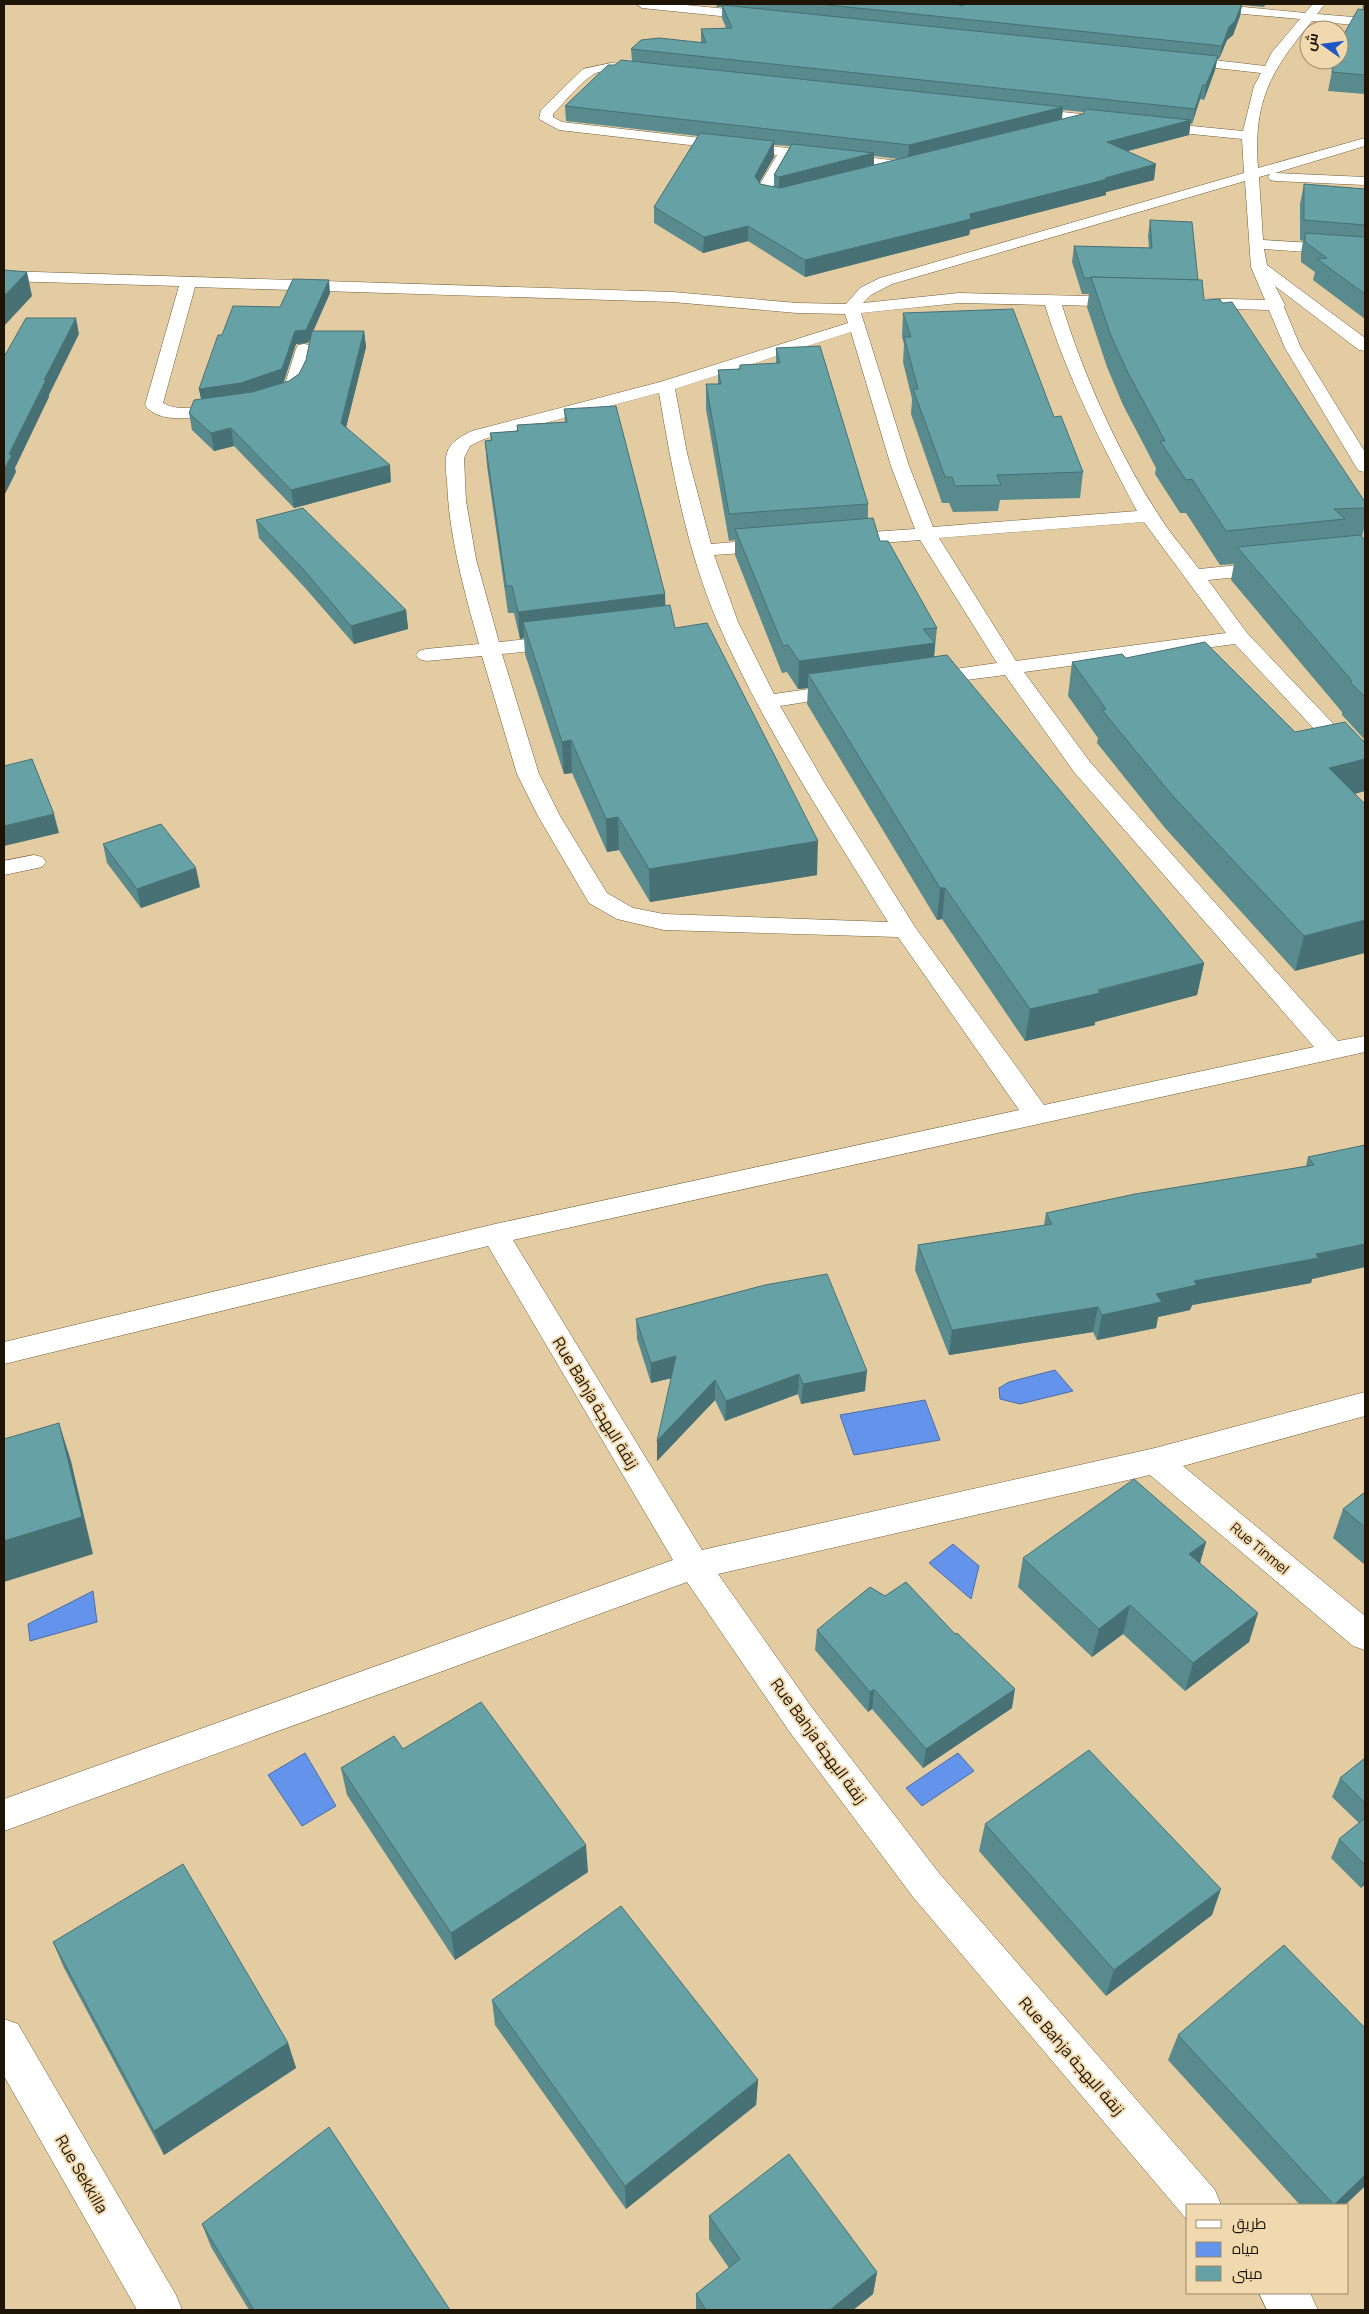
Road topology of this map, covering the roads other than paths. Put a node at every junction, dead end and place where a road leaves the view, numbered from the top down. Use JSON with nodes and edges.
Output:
{"nodes":[{"id":1,"x":642,"y":4,"type":"edge"},
{"id":2,"x":1176,"y":4,"type":"edge"},
{"id":3,"x":1318,"y":4,"type":"edge"},
{"id":4,"x":765,"y":11,"type":"edge"},
{"id":5,"x":1307,"y":16,"type":"junction"},
{"id":6,"x":1365,"y":22,"type":"edge"},
{"id":7,"x":1162,"y":58,"type":"edge"},
{"id":8,"x":1269,"y":70,"type":"junction"},
{"id":9,"x":654,"y":71,"type":"edge"},
{"id":10,"x":1015,"y":111,"type":"edge"},
{"id":11,"x":1094,"y":120,"type":"junction"},
{"id":12,"x":1057,"y":129,"type":"edge"},
{"id":13,"x":1249,"y":136,"type":"junction"},
{"id":14,"x":1365,"y":142,"type":"edge"},
{"id":15,"x":786,"y":152,"type":"junction"},
{"id":16,"x":926,"y":162,"type":"edge"},
{"id":17,"x":908,"y":166,"type":"junction"},
{"id":18,"x":871,"y":175,"type":"edge"},
{"id":19,"x":1251,"y":176,"type":"junction"},
{"id":20,"x":1365,"y":181,"type":"edge"},
{"id":21,"x":806,"y":191,"type":"edge"},
{"id":22,"x":1256,"y":244,"type":"junction"},
{"id":23,"x":1365,"y":251,"type":"edge"},
{"id":24,"x":1259,"y":267,"type":"junction"},
{"id":25,"x":4,"y":276,"type":"edge"},
{"id":26,"x":188,"y":282,"type":"junction"},
{"id":27,"x":1052,"y":300,"type":"junction"},
{"id":28,"x":1140,"y":302,"type":"edge"},
{"id":29,"x":1179,"y":303,"type":"edge"},
{"id":30,"x":1277,"y":306,"type":"junction"},
{"id":31,"x":855,"y":317,"type":"junction"},
{"id":32,"x":1365,"y":346,"type":"edge"},
{"id":33,"x":304,"y":349,"type":"dead end"},
{"id":34,"x":666,"y":386,"type":"junction"},
{"id":35,"x":1365,"y":467,"type":"edge"},
{"id":36,"x":1149,"y":516,"type":"junction"},
{"id":37,"x":927,"y":535,"type":"junction"},
{"id":38,"x":820,"y":542,"type":"edge"},
{"id":39,"x":791,"y":544,"type":"edge"},
{"id":40,"x":703,"y":550,"type":"junction"},
{"id":41,"x":1289,"y":566,"type":"edge"},
{"id":42,"x":1193,"y":576,"type":"junction"},
{"id":43,"x":1240,"y":637,"type":"junction"},
{"id":44,"x":580,"y":639,"type":"edge"},
{"id":45,"x":492,"y":650,"type":"junction"},
{"id":46,"x":426,"y":655,"type":"dead end"},
{"id":47,"x":1010,"y":667,"type":"junction"},
{"id":48,"x":903,"y":682,"type":"edge"},
{"id":49,"x":864,"y":688,"type":"edge"},
{"id":50,"x":767,"y":701,"type":"junction"},
{"id":51,"x":1365,"y":770,"type":"edge"},
{"id":52,"x":34,"y":862,"type":"dead end"},
{"id":53,"x":4,"y":868,"type":"edge"},
{"id":54,"x":905,"y":930,"type":"junction"},
{"id":55,"x":1365,"y":1044,"type":"edge"},
{"id":56,"x":1333,"y":1052,"type":"junction"},
{"id":57,"x":1038,"y":1117,"type":"junction"},
{"id":58,"x":495,"y":1234,"type":"junction"},
{"id":59,"x":4,"y":1353,"type":"edge"},
{"id":60,"x":1365,"y":1404,"type":"edge"},
{"id":61,"x":1155,"y":1461,"type":"junction"},
{"id":62,"x":694,"y":1566,"type":"junction"},
{"id":63,"x":1365,"y":1636,"type":"edge"},
{"id":64,"x":4,"y":1815,"type":"edge"},
{"id":65,"x":4,"y":2038,"type":"edge"},
{"id":66,"x":1199,"y":2204,"type":"edge"},
{"id":67,"x":1281,"y":2294,"type":"edge"},
{"id":68,"x":161,"y":2310,"type":"edge"},
{"id":69,"x":1297,"y":2310,"type":"edge"}],
"edges":[{"from":1,"to":4,"type":"street"},
{"from":2,"to":5,"type":"street"},
{"from":3,"to":5,"type":"street"},
{"from":5,"to":6,"type":"street"},
{"from":5,"to":8,"type":"street"},
{"from":7,"to":8,"type":"street"},
{"from":8,"to":13,"type":"street"},
{"from":9,"to":15,"type":"street"},
{"from":10,"to":11,"type":"street"},
{"from":11,"to":12,"type":"street"},
{"from":11,"to":13,"type":"street"},
{"from":13,"to":19,"type":"street"},
{"from":14,"to":19,"type":"street"},
{"from":15,"to":17,"type":"street"},
{"from":15,"to":21,"type":"street"},
{"from":16,"to":17,"type":"street"},
{"from":17,"to":18,"type":"street"},
{"from":19,"to":20,"type":"street"},
{"from":19,"to":22,"type":"street"},
{"from":19,"to":31,"type":"street"},
{"from":22,"to":23,"type":"street"},
{"from":22,"to":24,"type":"street"},
{"from":24,"to":30,"type":"street"},
{"from":24,"to":32,"type":"street"},
{"from":25,"to":26,"type":"street"},
{"from":26,"to":31,"type":"street"},
{"from":26,"to":33,"type":"street"},
{"from":27,"to":28,"type":"street"},
{"from":27,"to":31,"type":"street"},
{"from":27,"to":36,"type":"street"},
{"from":29,"to":30,"type":"street"},
{"from":30,"to":35,"type":"street"},
{"from":31,"to":34,"type":"street"},
{"from":31,"to":37,"type":"street"},
{"from":34,"to":40,"type":"street"},
{"from":34,"to":45,"type":"street"},
{"from":36,"to":37,"type":"street"},
{"from":36,"to":42,"type":"street"},
{"from":37,"to":38,"type":"street"},
{"from":37,"to":47,"type":"street"},
{"from":39,"to":40,"type":"street"},
{"from":40,"to":50,"type":"street"},
{"from":41,"to":42,"type":"street"},
{"from":42,"to":43,"type":"street"},
{"from":43,"to":47,"type":"street"},
{"from":43,"to":51,"type":"street"},
{"from":44,"to":45,"type":"street"},
{"from":45,"to":46,"type":"street"},
{"from":45,"to":54,"type":"street"},
{"from":47,"to":48,"type":"street"},
{"from":47,"to":56,"type":"street"},
{"from":49,"to":50,"type":"street"},
{"from":50,"to":54,"type":"street"},
{"from":52,"to":53,"type":"street"},
{"from":54,"to":57,"type":"street"},
{"from":55,"to":56,"type":"street"},
{"from":56,"to":57,"type":"street"},
{"from":57,"to":58,"type":"street"},
{"from":58,"to":59,"type":"street"},
{"from":58,"to":62,"type":"street","name":"Rue Bahja زنقة البهجة"},
{"from":60,"to":61,"type":"street"},
{"from":61,"to":62,"type":"street"},
{"from":61,"to":63,"type":"street","name":"Rue Tinmel"},
{"from":62,"to":64,"type":"street"},
{"from":62,"to":66,"type":"street","name":"Rue Bahja زنقة البهجة"},
{"from":65,"to":68,"type":"street","name":"Rue Sekkilla"},
{"from":67,"to":69,"type":"street"}]}
